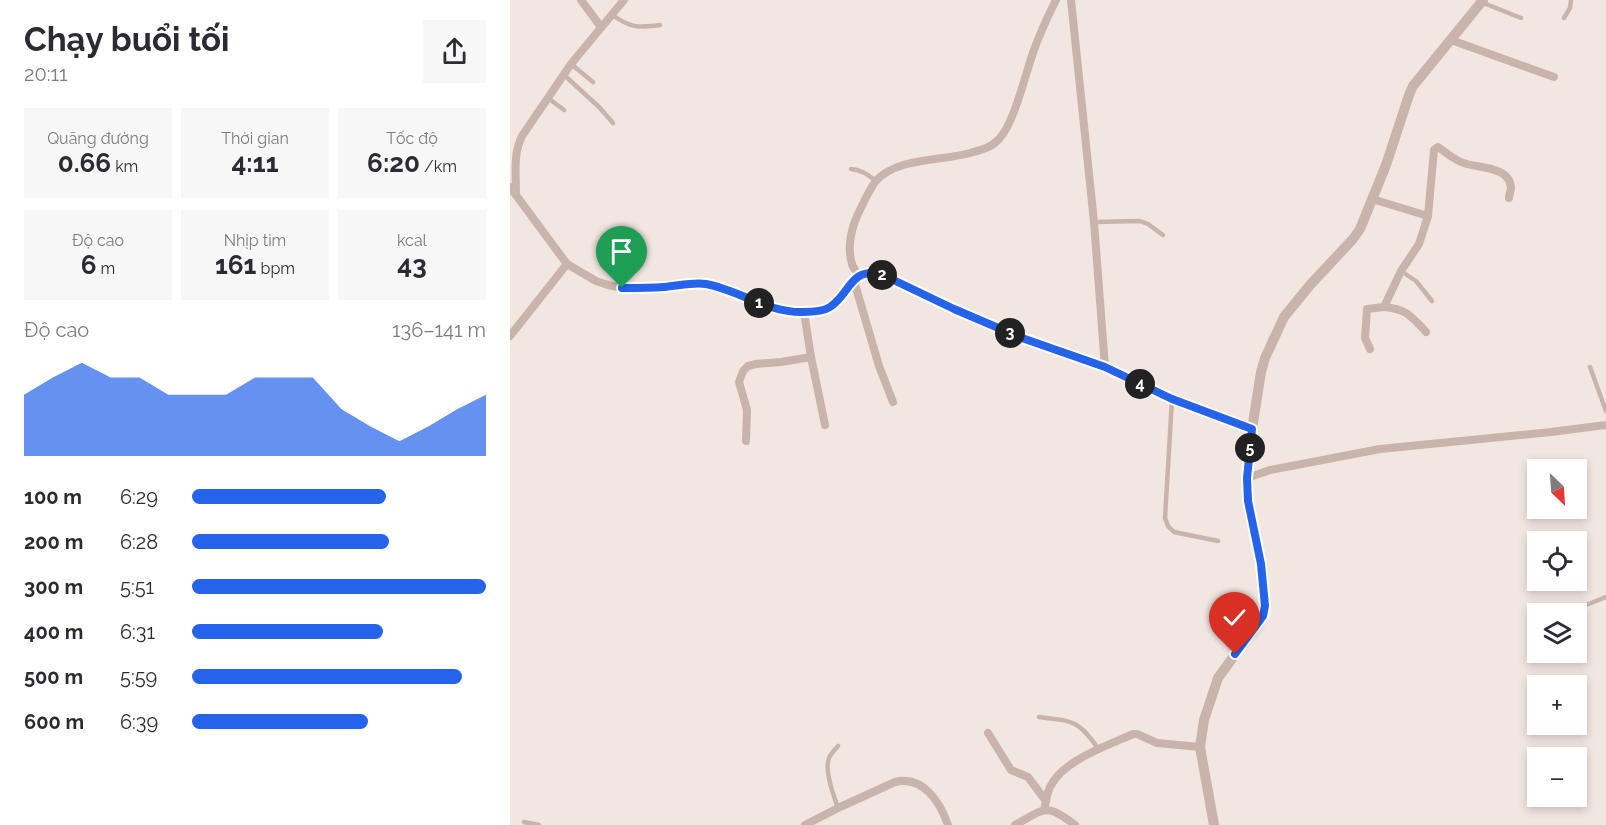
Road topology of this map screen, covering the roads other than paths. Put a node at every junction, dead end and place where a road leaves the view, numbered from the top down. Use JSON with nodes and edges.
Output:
{"nodes":[{"id":1,"x":581,"y":0,"type":"edge"},
{"id":2,"x":624,"y":0,"type":"edge"},
{"id":3,"x":1056,"y":0,"type":"edge"},
{"id":4,"x":1071,"y":0,"type":"edge"},
{"id":5,"x":1571,"y":0,"type":"edge"},
{"id":6,"x":1482,"y":1,"type":"edge"},
{"id":7,"x":611,"y":14,"type":"junction"},
{"id":8,"x":1521,"y":18,"type":"dead end"},
{"id":9,"x":1564,"y":18,"type":"dead end"},
{"id":10,"x":660,"y":25,"type":"dead end"},
{"id":11,"x":601,"y":27,"type":"junction"},
{"id":12,"x":1450,"y":40,"type":"junction"},
{"id":13,"x":571,"y":64,"type":"junction"},
{"id":14,"x":563,"y":74,"type":"junction"},
{"id":15,"x":1554,"y":77,"type":"dead end"},
{"id":16,"x":593,"y":82,"type":"dead end"},
{"id":17,"x":548,"y":98,"type":"junction"},
{"id":18,"x":564,"y":110,"type":"dead end"},
{"id":19,"x":613,"y":123,"type":"dead end"},
{"id":20,"x":851,"y":169,"type":"dead end"},
{"id":21,"x":876,"y":181,"type":"junction"},
{"id":22,"x":513,"y":190,"type":"edge"},
{"id":23,"x":1509,"y":198,"type":"dead end"},
{"id":24,"x":1372,"y":199,"type":"junction"},
{"id":25,"x":1428,"y":216,"type":"junction"},
{"id":26,"x":1094,"y":222,"type":"junction"},
{"id":27,"x":1163,"y":236,"type":"dead end"},
{"id":28,"x":567,"y":264,"type":"junction"},
{"id":29,"x":1401,"y":271,"type":"junction"},
{"id":30,"x":856,"y":278,"type":"junction"},
{"id":31,"x":1432,"y":301,"type":"dead end"},
{"id":32,"x":1384,"y":307,"type":"junction"},
{"id":33,"x":804,"y":312,"type":"junction"},
{"id":34,"x":1426,"y":332,"type":"dead end"},
{"id":35,"x":510,"y":336,"type":"edge"},
{"id":36,"x":1370,"y":349,"type":"dead end"},
{"id":37,"x":811,"y":357,"type":"junction"},
{"id":38,"x":1105,"y":367,"type":"junction"},
{"id":39,"x":1590,"y":367,"type":"dead end"},
{"id":40,"x":1172,"y":399,"type":"junction"},
{"id":41,"x":893,"y":402,"type":"dead end"},
{"id":42,"x":1606,"y":411,"type":"edge"},
{"id":43,"x":1606,"y":424,"type":"edge"},
{"id":44,"x":825,"y":425,"type":"dead end"},
{"id":45,"x":1252,"y":429,"type":"junction"},
{"id":46,"x":746,"y":441,"type":"dead end"},
{"id":47,"x":1247,"y":478,"type":"junction"},
{"id":48,"x":1218,"y":541,"type":"dead end"},
{"id":49,"x":1606,"y":597,"type":"edge"},
{"id":50,"x":1587,"y":605,"type":"edge"},
{"id":51,"x":1039,"y":717,"type":"dead end"},
{"id":52,"x":988,"y":733,"type":"dead end"},
{"id":53,"x":838,"y":746,"type":"dead end"},
{"id":54,"x":1200,"y":747,"type":"junction"},
{"id":55,"x":1099,"y":750,"type":"junction"},
{"id":56,"x":1045,"y":805,"type":"junction"},
{"id":57,"x":838,"y":808,"type":"junction"},
{"id":58,"x":524,"y":822,"type":"dead end"},
{"id":59,"x":539,"y":825,"type":"edge"},
{"id":60,"x":806,"y":825,"type":"edge"},
{"id":61,"x":948,"y":825,"type":"edge"},
{"id":62,"x":1015,"y":825,"type":"edge"},
{"id":63,"x":1075,"y":825,"type":"edge"},
{"id":64,"x":1214,"y":825,"type":"edge"}],
"edges":[{"from":1,"to":11,"type":"street"},
{"from":2,"to":7,"type":"street"},
{"from":3,"to":21,"type":"street"},
{"from":4,"to":26,"type":"street"},
{"from":5,"to":9,"type":"lane"},
{"from":6,"to":8,"type":"lane"},
{"from":6,"to":12,"type":"street"},
{"from":7,"to":10,"type":"lane"},
{"from":7,"to":11,"type":"street"},
{"from":11,"to":13,"type":"street"},
{"from":12,"to":15,"type":"street"},
{"from":12,"to":24,"type":"street"},
{"from":13,"to":14,"type":"street"},
{"from":13,"to":16,"type":"lane"},
{"from":14,"to":17,"type":"street"},
{"from":14,"to":19,"type":"lane"},
{"from":17,"to":18,"type":"lane"},
{"from":17,"to":22,"type":"street"},
{"from":20,"to":21,"type":"lane"},
{"from":21,"to":30,"type":"street"},
{"from":22,"to":28,"type":"street"},
{"from":23,"to":25,"type":"street"},
{"from":24,"to":25,"type":"street"},
{"from":24,"to":45,"type":"street"},
{"from":25,"to":29,"type":"street"},
{"from":26,"to":27,"type":"lane"},
{"from":26,"to":38,"type":"street"},
{"from":28,"to":33,"type":"street"},
{"from":28,"to":35,"type":"street"},
{"from":29,"to":31,"type":"lane"},
{"from":29,"to":32,"type":"street"},
{"from":30,"to":33,"type":"street"},
{"from":30,"to":38,"type":"street"},
{"from":30,"to":41,"type":"street"},
{"from":32,"to":34,"type":"street"},
{"from":32,"to":36,"type":"street"},
{"from":33,"to":37,"type":"street"},
{"from":37,"to":44,"type":"street"},
{"from":37,"to":46,"type":"street"},
{"from":38,"to":40,"type":"street"},
{"from":39,"to":42,"type":"lane"},
{"from":40,"to":45,"type":"street"},
{"from":40,"to":48,"type":"lane"},
{"from":43,"to":47,"type":"street"},
{"from":45,"to":47,"type":"street"},
{"from":47,"to":54,"type":"street"},
{"from":49,"to":50,"type":"lane"},
{"from":51,"to":55,"type":"lane"},
{"from":52,"to":56,"type":"street"},
{"from":53,"to":57,"type":"lane"},
{"from":54,"to":55,"type":"street"},
{"from":54,"to":64,"type":"street"},
{"from":55,"to":56,"type":"street"},
{"from":56,"to":62,"type":"street"},
{"from":56,"to":63,"type":"street"},
{"from":57,"to":60,"type":"street"},
{"from":57,"to":61,"type":"street"},
{"from":58,"to":59,"type":"lane"}]}
